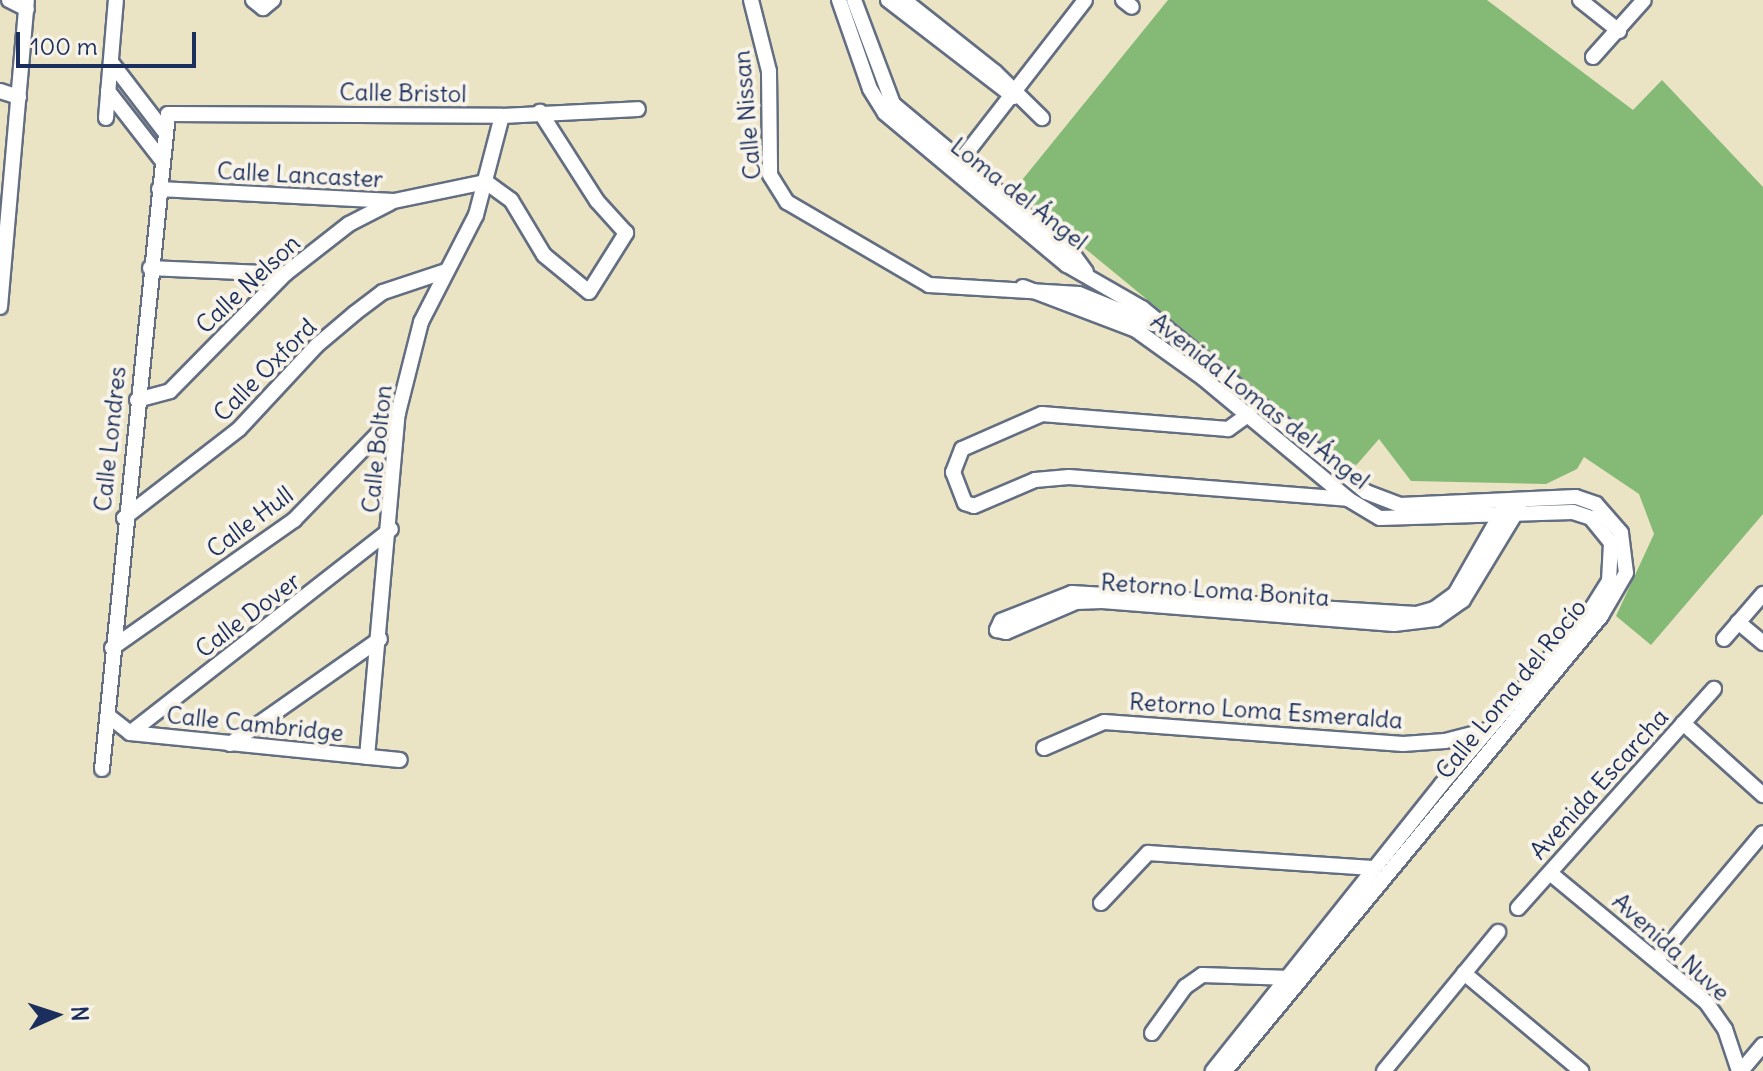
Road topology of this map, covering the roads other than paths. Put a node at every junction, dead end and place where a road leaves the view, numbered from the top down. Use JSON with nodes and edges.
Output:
{"nodes":[{"id":1,"x":9,"y":0,"type":"edge"},
{"id":2,"x":116,"y":0,"type":"edge"},
{"id":3,"x":253,"y":0,"type":"edge"},
{"id":4,"x":273,"y":0,"type":"edge"},
{"id":5,"x":751,"y":0,"type":"edge"},
{"id":6,"x":888,"y":0,"type":"edge"},
{"id":7,"x":904,"y":0,"type":"edge"},
{"id":8,"x":1085,"y":0,"type":"edge"},
{"id":9,"x":1580,"y":0,"type":"edge"},
{"id":10,"x":1644,"y":0,"type":"edge"},
{"id":11,"x":850,"y":2,"type":"edge"},
{"id":12,"x":27,"y":4,"type":"edge"},
{"id":13,"x":1619,"y":31,"type":"junction"},
{"id":14,"x":1593,"y":57,"type":"dead end"},
{"id":15,"x":111,"y":62,"type":"junction"},
{"id":16,"x":0,"y":91,"type":"edge"},
{"id":17,"x":108,"y":91,"type":"junction"},
{"id":18,"x":1013,"y":94,"type":"junction"},
{"id":19,"x":19,"y":97,"type":"junction"},
{"id":20,"x":638,"y":109,"type":"dead end"},
{"id":21,"x":540,"y":112,"type":"junction"},
{"id":22,"x":567,"y":112,"type":"junction"},
{"id":23,"x":168,"y":114,"type":"joint"},
{"id":24,"x":502,"y":116,"type":"junction"},
{"id":25,"x":106,"y":118,"type":"dead end"},
{"id":26,"x":1042,"y":118,"type":"dead end"},
{"id":27,"x":164,"y":131,"type":"junction"},
{"id":28,"x":559,"y":139,"type":"junction"},
{"id":29,"x":161,"y":159,"type":"junction"},
{"id":30,"x":957,"y":165,"type":"junction"},
{"id":31,"x":486,"y":182,"type":"junction"},
{"id":32,"x":159,"y":189,"type":"junction"},
{"id":33,"x":5,"y":194,"type":"edge"},
{"id":34,"x":345,"y":201,"type":"junction"},
{"id":35,"x":394,"y":201,"type":"junction"},
{"id":36,"x":349,"y":224,"type":"junction"},
{"id":37,"x":150,"y":268,"type":"junction"},
{"id":38,"x":446,"y":271,"type":"junction"},
{"id":39,"x":1086,"y":272,"type":"joint"},
{"id":40,"x":285,"y":274,"type":"junction"},
{"id":41,"x":1023,"y":287,"type":"junction"},
{"id":42,"x":1,"y":290,"type":"edge"},
{"id":43,"x":0,"y":307,"type":"edge"},
{"id":44,"x":1178,"y":338,"type":"junction"},
{"id":45,"x":1168,"y":352,"type":"junction"},
{"id":46,"x":137,"y":400,"type":"junction"},
{"id":47,"x":398,"y":413,"type":"junction"},
{"id":48,"x":1249,"y":414,"type":"junction"},
{"id":49,"x":1313,"y":470,"type":"junction"},
{"id":50,"x":1366,"y":492,"type":"joint"},
{"id":51,"x":1291,"y":494,"type":"junction"},
{"id":52,"x":1348,"y":499,"type":"junction"},
{"id":53,"x":1504,"y":507,"type":"junction"},
{"id":54,"x":1520,"y":507,"type":"junction"},
{"id":55,"x":124,"y":518,"type":"junction"},
{"id":56,"x":1380,"y":518,"type":"joint"},
{"id":57,"x":391,"y":529,"type":"junction"},
{"id":58,"x":1763,"y":594,"type":"edge"},
{"id":59,"x":1738,"y":622,"type":"junction"},
{"id":60,"x":380,"y":639,"type":"junction"},
{"id":61,"x":1724,"y":639,"type":"dead end"},
{"id":62,"x":1763,"y":643,"type":"edge"},
{"id":63,"x":112,"y":648,"type":"junction"},
{"id":64,"x":1714,"y":689,"type":"dead end"},
{"id":65,"x":111,"y":718,"type":"junction"},
{"id":66,"x":1683,"y":723,"type":"junction"},
{"id":67,"x":1489,"y":730,"type":"junction"},
{"id":68,"x":130,"y":733,"type":"junction"},
{"id":69,"x":230,"y":744,"type":"junction"},
{"id":70,"x":1044,"y":748,"type":"dead end"},
{"id":71,"x":367,"y":757,"type":"junction"},
{"id":72,"x":400,"y":760,"type":"dead end"},
{"id":73,"x":102,"y":769,"type":"dead end"},
{"id":74,"x":1763,"y":795,"type":"edge"},
{"id":75,"x":1763,"y":833,"type":"edge"},
{"id":76,"x":1372,"y":868,"type":"junction"},
{"id":77,"x":1550,"y":873,"type":"junction"},
{"id":78,"x":1101,"y":903,"type":"dead end"},
{"id":79,"x":1518,"y":908,"type":"dead end"},
{"id":80,"x":1498,"y":932,"type":"dead end"},
{"id":81,"x":1658,"y":958,"type":"junction"},
{"id":82,"x":1464,"y":973,"type":"junction"},
{"id":83,"x":1293,"y":979,"type":"junction"},
{"id":84,"x":1152,"y":1033,"type":"dead end"},
{"id":85,"x":1763,"y":1045,"type":"edge"},
{"id":86,"x":1576,"y":1070,"type":"edge"},
{"id":87,"x":1213,"y":1071,"type":"edge"},
{"id":88,"x":1225,"y":1071,"type":"edge"},
{"id":89,"x":1384,"y":1071,"type":"edge"},
{"id":90,"x":1740,"y":1071,"type":"edge"}],
"edges":[{"from":1,"to":12,"type":"street"},
{"from":2,"to":15,"type":"street"},
{"from":3,"to":4,"type":"street"},
{"from":5,"to":41,"type":"street","name":"Calle Nissan"},
{"from":6,"to":18,"type":"street"},
{"from":7,"to":18,"type":"street"},
{"from":8,"to":18,"type":"street"},
{"from":9,"to":13,"type":"street"},
{"from":10,"to":13,"type":"street"},
{"from":11,"to":30,"type":"street","name":"Loma del Ángel"},
{"from":12,"to":19,"type":"street"},
{"from":13,"to":14,"type":"street"},
{"from":15,"to":17,"type":"street"},
{"from":15,"to":27,"type":"street"},
{"from":16,"to":19,"type":"street"},
{"from":17,"to":25,"type":"street"},
{"from":17,"to":29,"type":"street"},
{"from":18,"to":26,"type":"street"},
{"from":18,"to":30,"type":"street"},
{"from":19,"to":33,"type":"street"},
{"from":20,"to":22,"type":"street","name":"Calle Bristol"},
{"from":21,"to":22,"type":"street","name":"Calle Bristol"},
{"from":21,"to":24,"type":"street","name":"Calle Bristol"},
{"from":21,"to":28,"type":"street"},
{"from":22,"to":28,"type":"street"},
{"from":23,"to":24,"type":"street","name":"Calle Bristol"},
{"from":23,"to":27,"type":"street","name":"Calle Londres"},
{"from":24,"to":31,"type":"street","name":"Calle Bolton"},
{"from":27,"to":29,"type":"street","name":"Calle Londres"},
{"from":28,"to":31,"type":"street"},
{"from":29,"to":32,"type":"street","name":"Calle Londres"},
{"from":30,"to":39,"type":"street","name":"Loma del Ángel"},
{"from":31,"to":35,"type":"street","name":"Calle Lancaster"},
{"from":31,"to":38,"type":"street","name":"Calle Bolton"},
{"from":32,"to":34,"type":"street","name":"Calle Lancaster"},
{"from":32,"to":37,"type":"street","name":"Calle Londres"},
{"from":33,"to":42,"type":"street"},
{"from":34,"to":35,"type":"street","name":"Calle Lancaster"},
{"from":34,"to":36,"type":"street"},
{"from":35,"to":36,"type":"street","name":"Calle Nelson"},
{"from":36,"to":40,"type":"street","name":"Calle Nelson"},
{"from":37,"to":40,"type":"street"},
{"from":37,"to":46,"type":"street","name":"Calle Londres"},
{"from":38,"to":47,"type":"street","name":"Calle Bolton"},
{"from":38,"to":55,"type":"street","name":"Calle Oxford"},
{"from":39,"to":44,"type":"street","name":"Avenida Lomas del Ángel"},
{"from":40,"to":46,"type":"street","name":"Calle Nelson"},
{"from":41,"to":44,"type":"street"},
{"from":41,"to":45,"type":"street","name":"Avenida Lomas del Ángel"},
{"from":42,"to":43,"type":"street"},
{"from":44,"to":45,"type":"street"},
{"from":44,"to":50,"type":"street","name":"Avenida Lomas del Ángel"},
{"from":45,"to":48,"type":"street","name":"Avenida Lomas del Ángel"},
{"from":46,"to":55,"type":"street","name":"Calle Londres"},
{"from":47,"to":57,"type":"street","name":"Calle Bolton"},
{"from":47,"to":63,"type":"street","name":"Calle Hull"},
{"from":48,"to":49,"type":"street","name":"Avenida Lomas del Ángel"},
{"from":48,"to":51,"type":"street"},
{"from":49,"to":51,"type":"street"},
{"from":49,"to":52,"type":"street","name":"Avenida Lomas del Ángel"},
{"from":50,"to":53,"type":"street","name":"Calle Loma del Rocío"},
{"from":51,"to":52,"type":"street"},
{"from":52,"to":56,"type":"street","name":"Avenida Lomas del Ángel"},
{"from":53,"to":54,"type":"street","name":"Calle Loma del Rocío"},
{"from":53,"to":54,"type":"street","name":"Retorno Loma Bonita"},
{"from":53,"to":56,"type":"street","name":"Calle Loma del Rocío"},
{"from":54,"to":67,"type":"street","name":"Calle Loma del Rocío"},
{"from":54,"to":83,"type":"street","name":"Calle Loma del Rocío"},
{"from":55,"to":63,"type":"street","name":"Calle Londres"},
{"from":57,"to":60,"type":"street","name":"Calle Bolton"},
{"from":57,"to":68,"type":"street","name":"Calle Dover"},
{"from":58,"to":59,"type":"street"},
{"from":59,"to":61,"type":"street"},
{"from":59,"to":62,"type":"street"},
{"from":60,"to":69,"type":"street"},
{"from":60,"to":71,"type":"street","name":"Calle Bolton"},
{"from":63,"to":65,"type":"street","name":"Calle Londres"},
{"from":64,"to":66,"type":"street","name":"Avenida Escarcha"},
{"from":65,"to":68,"type":"street","name":"Calle Cambridge"},
{"from":65,"to":73,"type":"street","name":"Calle Londres"},
{"from":66,"to":74,"type":"street"},
{"from":66,"to":77,"type":"street","name":"Avenida Escarcha"},
{"from":67,"to":70,"type":"street","name":"Retorno Loma Esmeralda"},
{"from":67,"to":76,"type":"street","name":"Calle Loma del Rocío"},
{"from":68,"to":69,"type":"street","name":"Calle Cambridge"},
{"from":69,"to":71,"type":"street","name":"Calle Cambridge"},
{"from":71,"to":72,"type":"street","name":"Calle Cambridge"},
{"from":75,"to":81,"type":"street"},
{"from":76,"to":78,"type":"street"},
{"from":76,"to":83,"type":"street","name":"Calle Loma del Rocío"},
{"from":77,"to":79,"type":"street","name":"Avenida Escarcha"},
{"from":77,"to":81,"type":"street","name":"Avenida Nuve"},
{"from":80,"to":82,"type":"street"},
{"from":81,"to":90,"type":"street","name":"Avenida Nuve"},
{"from":82,"to":86,"type":"street"},
{"from":82,"to":89,"type":"street"},
{"from":83,"to":84,"type":"street"},
{"from":83,"to":87,"type":"street","name":"Calle Loma del Rocío"},
{"from":83,"to":88,"type":"street","name":"Calle Loma del Rocío"},
{"from":85,"to":90,"type":"street"}]}
